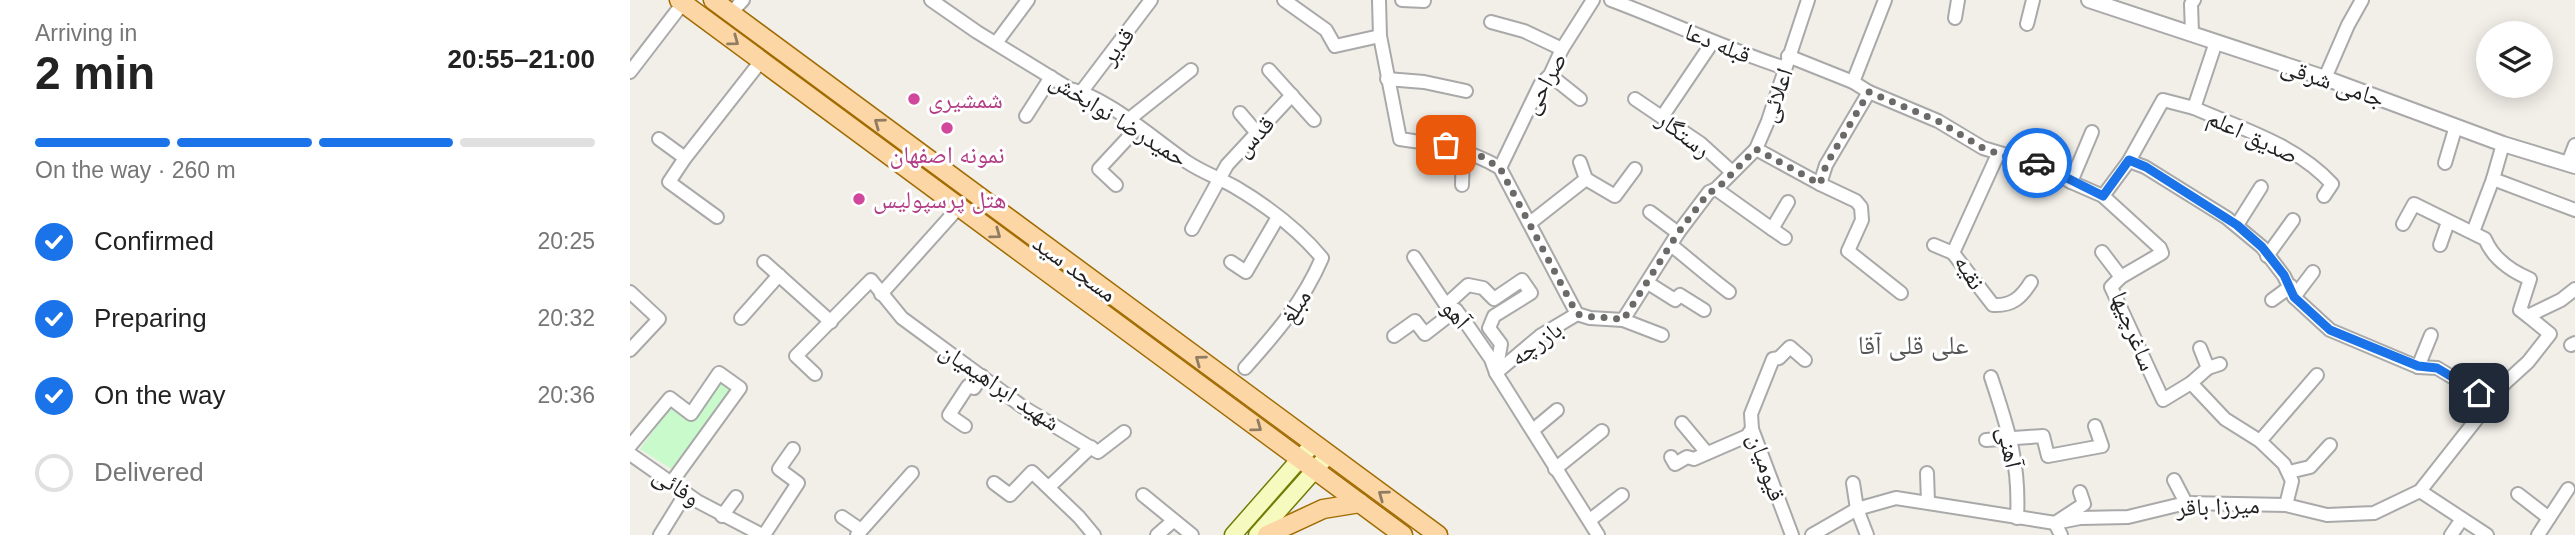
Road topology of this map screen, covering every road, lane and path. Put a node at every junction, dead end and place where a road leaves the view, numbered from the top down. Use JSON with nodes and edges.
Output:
{"nodes":[{"id":1,"x":713,"y":0,"type":"edge"},
{"id":2,"x":931,"y":0,"type":"edge"},
{"id":3,"x":1028,"y":0,"type":"edge"},
{"id":4,"x":1151,"y":0,"type":"edge"},
{"id":5,"x":1284,"y":0,"type":"edge"},
{"id":6,"x":1379,"y":0,"type":"edge"},
{"id":7,"x":1402,"y":0,"type":"edge"},
{"id":8,"x":1593,"y":0,"type":"edge"},
{"id":9,"x":1611,"y":0,"type":"edge"},
{"id":10,"x":1808,"y":0,"type":"edge"},
{"id":11,"x":1885,"y":0,"type":"edge"},
{"id":12,"x":1958,"y":0,"type":"edge"},
{"id":13,"x":2033,"y":0,"type":"edge"},
{"id":14,"x":2089,"y":0,"type":"edge"},
{"id":15,"x":2194,"y":0,"type":"edge"},
{"id":16,"x":2361,"y":0,"type":"edge"},
{"id":17,"x":1424,"y":1,"type":"edge"},
{"id":18,"x":681,"y":2,"type":"edge"},
{"id":19,"x":737,"y":6,"type":"edge"},
{"id":20,"x":1955,"y":18,"type":"dead end"},
{"id":21,"x":1492,"y":22,"type":"dead end"},
{"id":22,"x":2027,"y":24,"type":"dead end"},
{"id":23,"x":2192,"y":33,"type":"junction"},
{"id":24,"x":1380,"y":36,"type":"junction"},
{"id":25,"x":2216,"y":42,"type":"junction"},
{"id":26,"x":996,"y":43,"type":"junction"},
{"id":27,"x":1712,"y":43,"type":"junction"},
{"id":28,"x":1562,"y":49,"type":"junction"},
{"id":29,"x":761,"y":61,"type":"junction"},
{"id":30,"x":1787,"y":62,"type":"junction"},
{"id":31,"x":1191,"y":70,"type":"dead end"},
{"id":32,"x":1269,"y":70,"type":"dead end"},
{"id":33,"x":630,"y":72,"type":"edge"},
{"id":34,"x":1550,"y":75,"type":"junction"},
{"id":35,"x":1051,"y":77,"type":"junction"},
{"id":36,"x":2325,"y":78,"type":"junction"},
{"id":37,"x":1387,"y":79,"type":"junction"},
{"id":38,"x":1853,"y":82,"type":"junction"},
{"id":39,"x":1082,"y":91,"type":"junction"},
{"id":40,"x":1466,"y":91,"type":"dead end"},
{"id":41,"x":1869,"y":92,"type":"junction"},
{"id":42,"x":1292,"y":95,"type":"junction"},
{"id":43,"x":1580,"y":99,"type":"dead end"},
{"id":44,"x":1635,"y":99,"type":"dead end"},
{"id":45,"x":2193,"y":108,"type":"junction"},
{"id":46,"x":1240,"y":113,"type":"dead end"},
{"id":47,"x":1026,"y":116,"type":"dead end"},
{"id":48,"x":1662,"y":117,"type":"junction"},
{"id":49,"x":1314,"y":120,"type":"dead end"},
{"id":50,"x":1133,"y":123,"type":"junction"},
{"id":51,"x":2456,"y":126,"type":"junction"},
{"id":52,"x":1257,"y":132,"type":"junction"},
{"id":53,"x":2092,"y":132,"type":"dead end"},
{"id":54,"x":659,"y":139,"type":"dead end"},
{"id":55,"x":2503,"y":144,"type":"junction"},
{"id":56,"x":2575,"y":145,"type":"edge"},
{"id":57,"x":1756,"y":149,"type":"junction"},
{"id":58,"x":1463,"y":153,"type":"junction"},
{"id":59,"x":1998,"y":154,"type":"junction"},
{"id":60,"x":685,"y":158,"type":"junction"},
{"id":61,"x":2129,"y":160,"type":"junction"},
{"id":62,"x":1580,"y":162,"type":"dead end"},
{"id":63,"x":2445,"y":163,"type":"dead end"},
{"id":64,"x":2571,"y":164,"type":"edge"},
{"id":65,"x":1500,"y":168,"type":"junction"},
{"id":66,"x":1634,"y":169,"type":"dead end"},
{"id":67,"x":1732,"y":172,"type":"junction"},
{"id":68,"x":1219,"y":179,"type":"junction"},
{"id":69,"x":1586,"y":179,"type":"junction"},
{"id":70,"x":2493,"y":179,"type":"junction"},
{"id":71,"x":2071,"y":182,"type":"junction"},
{"id":72,"x":1820,"y":184,"type":"junction"},
{"id":73,"x":1116,"y":185,"type":"dead end"},
{"id":74,"x":1462,"y":185,"type":"dead end"},
{"id":75,"x":2261,"y":187,"type":"dead end"},
{"id":76,"x":1716,"y":190,"type":"junction"},
{"id":77,"x":2103,"y":196,"type":"junction"},
{"id":78,"x":2324,"y":196,"type":"dead end"},
{"id":79,"x":1788,"y":202,"type":"dead end"},
{"id":80,"x":959,"y":206,"type":"junction"},
{"id":81,"x":2575,"y":210,"type":"edge"},
{"id":82,"x":1650,"y":212,"type":"dead end"},
{"id":83,"x":717,"y":217,"type":"dead end"},
{"id":84,"x":1278,"y":217,"type":"junction"},
{"id":85,"x":2293,"y":220,"type":"dead end"},
{"id":86,"x":2448,"y":222,"type":"junction"},
{"id":87,"x":1530,"y":223,"type":"junction"},
{"id":88,"x":2403,"y":224,"type":"dead end"},
{"id":89,"x":2237,"y":225,"type":"junction"},
{"id":90,"x":1192,"y":229,"type":"dead end"},
{"id":91,"x":1772,"y":229,"type":"junction"},
{"id":92,"x":2473,"y":232,"type":"junction"},
{"id":93,"x":1678,"y":233,"type":"junction"},
{"id":94,"x":1785,"y":238,"type":"dead end"},
{"id":95,"x":1306,"y":239,"type":"joint"},
{"id":96,"x":1671,"y":245,"type":"junction"},
{"id":97,"x":1934,"y":245,"type":"dead end"},
{"id":98,"x":2440,"y":245,"type":"dead end"},
{"id":99,"x":2102,"y":252,"type":"dead end"},
{"id":100,"x":1953,"y":253,"type":"junction"},
{"id":101,"x":2162,"y":253,"type":"joint"},
{"id":102,"x":2267,"y":256,"type":"junction"},
{"id":103,"x":1414,"y":257,"type":"dead end"},
{"id":104,"x":764,"y":262,"type":"dead end"},
{"id":105,"x":1231,"y":262,"type":"dead end"},
{"id":106,"x":2313,"y":272,"type":"dead end"},
{"id":107,"x":779,"y":275,"type":"junction"},
{"id":108,"x":2122,"y":277,"type":"junction"},
{"id":109,"x":2031,"y":282,"type":"dead end"},
{"id":110,"x":1648,"y":283,"type":"junction"},
{"id":111,"x":2575,"y":289,"type":"edge"},
{"id":112,"x":2292,"y":291,"type":"junction"},
{"id":113,"x":630,"y":292,"type":"edge"},
{"id":114,"x":1730,"y":292,"type":"dead end"},
{"id":115,"x":881,"y":293,"type":"junction"},
{"id":116,"x":1901,"y":293,"type":"dead end"},
{"id":117,"x":2272,"y":300,"type":"dead end"},
{"id":118,"x":1451,"y":307,"type":"junction"},
{"id":119,"x":1703,"y":310,"type":"dead end"},
{"id":120,"x":1583,"y":316,"type":"junction"},
{"id":121,"x":2528,"y":316,"type":"junction"},
{"id":122,"x":741,"y":318,"type":"dead end"},
{"id":123,"x":1623,"y":320,"type":"junction"},
{"id":124,"x":831,"y":322,"type":"junction"},
{"id":125,"x":1662,"y":335,"type":"dead end"},
{"id":126,"x":2431,"y":335,"type":"dead end"},
{"id":127,"x":1394,"y":336,"type":"dead end"},
{"id":128,"x":2200,"y":348,"type":"dead end"},
{"id":129,"x":630,"y":350,"type":"edge"},
{"id":130,"x":1805,"y":360,"type":"dead end"},
{"id":131,"x":2418,"y":366,"type":"junction"},
{"id":132,"x":1245,"y":368,"type":"dead end"},
{"id":133,"x":1496,"y":373,"type":"junction"},
{"id":134,"x":815,"y":374,"type":"dead end"},
{"id":135,"x":2317,"y":375,"type":"dead end"},
{"id":136,"x":982,"y":376,"type":"junction"},
{"id":137,"x":1990,"y":377,"type":"dead end"},
{"id":138,"x":2191,"y":383,"type":"junction"},
{"id":139,"x":2492,"y":401,"type":"junction"},
{"id":140,"x":1557,"y":410,"type":"dead end"},
{"id":141,"x":1682,"y":423,"type":"dead end"},
{"id":142,"x":965,"y":426,"type":"dead end"},
{"id":143,"x":2095,"y":426,"type":"dead end"},
{"id":144,"x":1533,"y":429,"type":"junction"},
{"id":145,"x":1752,"y":429,"type":"junction"},
{"id":146,"x":1602,"y":431,"type":"dead end"},
{"id":147,"x":1124,"y":432,"type":"dead end"},
{"id":148,"x":2012,"y":439,"type":"junction"},
{"id":149,"x":1986,"y":440,"type":"dead end"},
{"id":150,"x":2260,"y":441,"type":"junction"},
{"id":151,"x":1313,"y":444,"type":"junction"},
{"id":152,"x":2330,"y":444,"type":"dead end"},
{"id":153,"x":630,"y":446,"type":"edge"},
{"id":154,"x":1091,"y":447,"type":"junction"},
{"id":155,"x":793,"y":449,"type":"dead end"},
{"id":156,"x":1707,"y":453,"type":"junction"},
{"id":157,"x":630,"y":454,"type":"edge"},
{"id":158,"x":1328,"y":455,"type":"junction"},
{"id":159,"x":1671,"y":457,"type":"dead end"},
{"id":160,"x":1300,"y":459,"type":"junction"},
{"id":161,"x":1555,"y":469,"type":"junction"},
{"id":162,"x":1315,"y":470,"type":"junction"},
{"id":163,"x":2289,"y":472,"type":"junction"},
{"id":164,"x":912,"y":473,"type":"dead end"},
{"id":165,"x":1927,"y":473,"type":"dead end"},
{"id":166,"x":2174,"y":480,"type":"dead end"},
{"id":167,"x":671,"y":483,"type":"junction"},
{"id":168,"x":994,"y":483,"type":"dead end"},
{"id":169,"x":1853,"y":483,"type":"dead end"},
{"id":170,"x":1049,"y":487,"type":"junction"},
{"id":171,"x":2568,"y":489,"type":"dead end"},
{"id":172,"x":2420,"y":491,"type":"junction"},
{"id":173,"x":2080,"y":492,"type":"dead end"},
{"id":174,"x":686,"y":493,"type":"junction"},
{"id":175,"x":2518,"y":494,"type":"dead end"},
{"id":176,"x":1143,"y":495,"type":"dead end"},
{"id":177,"x":1622,"y":495,"type":"dead end"},
{"id":178,"x":736,"y":497,"type":"dead end"},
{"id":179,"x":1928,"y":502,"type":"junction"},
{"id":180,"x":1360,"y":503,"type":"junction"},
{"id":181,"x":2186,"y":503,"type":"junction"},
{"id":182,"x":2286,"y":505,"type":"junction"},
{"id":183,"x":1857,"y":509,"type":"junction"},
{"id":184,"x":723,"y":516,"type":"junction"},
{"id":185,"x":842,"y":517,"type":"dead end"},
{"id":186,"x":2017,"y":518,"type":"junction"},
{"id":187,"x":2549,"y":518,"type":"junction"},
{"id":188,"x":2462,"y":519,"type":"junction"},
{"id":189,"x":1173,"y":521,"type":"junction"},
{"id":190,"x":2058,"y":529,"type":"edge"},
{"id":191,"x":1591,"y":530,"type":"edge"},
{"id":192,"x":859,"y":532,"type":"edge"},
{"id":193,"x":660,"y":535,"type":"edge"},
{"id":194,"x":763,"y":535,"type":"edge"},
{"id":195,"x":1094,"y":535,"type":"edge"},
{"id":196,"x":1157,"y":535,"type":"edge"},
{"id":197,"x":1192,"y":535,"type":"edge"},
{"id":198,"x":1233,"y":535,"type":"edge"},
{"id":199,"x":1258,"y":535,"type":"edge"},
{"id":200,"x":1267,"y":535,"type":"edge"},
{"id":201,"x":1404,"y":535,"type":"edge"},
{"id":202,"x":1438,"y":535,"type":"edge"},
{"id":203,"x":1792,"y":535,"type":"edge"},
{"id":204,"x":1812,"y":535,"type":"edge"},
{"id":205,"x":1867,"y":535,"type":"edge"},
{"id":206,"x":2451,"y":535,"type":"edge"},
{"id":207,"x":2487,"y":535,"type":"edge"},
{"id":208,"x":2538,"y":535,"type":"edge"}],
"edges":[{"from":1,"to":19,"type":"main road","name":"مسجد سید"},
{"from":2,"to":26,"type":"street","name":"حمیدرضا نوابخش"},
{"from":3,"to":26,"type":"street"},
{"from":4,"to":39,"type":"street","name":"قدیر"},
{"from":5,"to":24,"type":"street"},
{"from":6,"to":24,"type":"street"},
{"from":7,"to":17,"type":"street"},
{"from":8,"to":28,"type":"street","name":"صراحی"},
{"from":9,"to":27,"type":"street","name":"قبله دعا"},
{"from":10,"to":30,"type":"street","name":"اعلائی"},
{"from":11,"to":38,"type":"street"},
{"from":12,"to":20,"type":"street"},
{"from":13,"to":22,"type":"street"},
{"from":14,"to":23,"type":"street","name":"جامی شرقی"},
{"from":15,"to":23,"type":"street"},
{"from":16,"to":36,"type":"street"},
{"from":18,"to":29,"type":"main road","name":"مسجد سید","one_way":true},
{"from":18,"to":33,"type":"street"},
{"from":151,"to":19,"type":"main road","name":"مسجد سید","one_way":true},
{"from":21,"to":28,"type":"street"},
{"from":23,"to":25,"type":"street","name":"جامی شرقی"},
{"from":24,"to":37,"type":"street"},
{"from":25,"to":36,"type":"street","name":"جامی شرقی"},
{"from":25,"to":45,"type":"street","name":"صدیق اعلم"},
{"from":26,"to":35,"type":"street","name":"حمیدرضا نوابخش"},
{"from":27,"to":30,"type":"street","name":"قبله دعا"},
{"from":27,"to":48,"type":"street"},
{"from":28,"to":34,"type":"street","name":"صراحی"},
{"from":29,"to":60,"type":"street"},
{"from":29,"to":80,"type":"main road","name":"مسجد سید"},
{"from":30,"to":38,"type":"street","name":"قبله دعا"},
{"from":30,"to":57,"type":"street","name":"اعلائی"},
{"from":31,"to":50,"type":"street"},
{"from":32,"to":42,"type":"street"},
{"from":34,"to":43,"type":"street"},
{"from":34,"to":65,"type":"street","name":"صراحی"},
{"from":35,"to":39,"type":"street","name":"حمیدرضا نوابخش"},
{"from":35,"to":47,"type":"street"},
{"from":36,"to":51,"type":"street","name":"جامی شرقی"},
{"from":37,"to":40,"type":"street"},
{"from":37,"to":58,"type":"street"},
{"from":38,"to":41,"type":"street","name":"قبله دعا"},
{"from":39,"to":50,"type":"street","name":"حمیدرضا نوابخش"},
{"from":41,"to":59,"type":"street","name":"قبله دعا"},
{"from":41,"to":72,"type":"street"},
{"from":42,"to":49,"type":"street"},
{"from":42,"to":52,"type":"street","name":"قدس"},
{"from":44,"to":48,"type":"street","name":"رستگار"},
{"from":45,"to":61,"type":"street","name":"صدیق اعلم"},
{"from":45,"to":78,"type":"street","name":"صدیق اعلم"},
{"from":46,"to":52,"type":"street"},
{"from":48,"to":67,"type":"street","name":"رستگار"},
{"from":50,"to":68,"type":"street","name":"حمیدرضا نوابخش"},
{"from":50,"to":73,"type":"street"},
{"from":51,"to":55,"type":"street","name":"جامی شرقی"},
{"from":51,"to":63,"type":"street"},
{"from":52,"to":68,"type":"street","name":"قدس"},
{"from":53,"to":71,"type":"street"},
{"from":54,"to":60,"type":"street"},
{"from":55,"to":64,"type":"street","name":"جامی شرقی"},
{"from":55,"to":70,"type":"street"},
{"from":56,"to":64,"type":"street"},
{"from":57,"to":67,"type":"street","name":"اعلائی"},
{"from":57,"to":72,"type":"street"},
{"from":58,"to":65,"type":"street"},
{"from":58,"to":74,"type":"street"},
{"from":59,"to":71,"type":"street","name":"قبله دعا"},
{"from":59,"to":100,"type":"street","name":"نقیه"},
{"from":60,"to":83,"type":"street"},
{"from":61,"to":77,"type":"street","name":"صدیق اعلم"},
{"from":61,"to":89,"type":"street"},
{"from":62,"to":69,"type":"street"},
{"from":65,"to":87,"type":"street"},
{"from":66,"to":69,"type":"street"},
{"from":67,"to":76,"type":"street","name":"اعلائی"},
{"from":68,"to":84,"type":"street","name":"حمیدرضا نوابخش"},
{"from":68,"to":90,"type":"street","name":"قدس"},
{"from":69,"to":87,"type":"street"},
{"from":70,"to":81,"type":"street"},
{"from":70,"to":92,"type":"street"},
{"from":71,"to":77,"type":"street","name":"قبله دعا"},
{"from":72,"to":116,"type":"street"},
{"from":75,"to":89,"type":"street"},
{"from":76,"to":91,"type":"street"},
{"from":76,"to":93,"type":"street","name":"اعلائی"},
{"from":77,"to":101,"type":"street","name":"قبله دعا"},
{"from":79,"to":91,"type":"street"},
{"from":80,"to":115,"type":"street"},
{"from":80,"to":160,"type":"main road","name":"مسجد سید","one_way":true},
{"from":82,"to":93,"type":"street"},
{"from":84,"to":95,"type":"street","name":"حمیدرضا نوابخش"},
{"from":84,"to":105,"type":"street"},
{"from":85,"to":102,"type":"street"},
{"from":86,"to":88,"type":"street"},
{"from":86,"to":92,"type":"street"},
{"from":86,"to":98,"type":"street"},
{"from":87,"to":120,"type":"street"},
{"from":89,"to":102,"type":"street"},
{"from":91,"to":94,"type":"street"},
{"from":92,"to":121,"type":"street"},
{"from":93,"to":96,"type":"street","name":"اعلائی"},
{"from":95,"to":132,"type":"street","name":"مبلغ"},
{"from":96,"to":110,"type":"street","name":"اعلائی"},
{"from":96,"to":114,"type":"street"},
{"from":97,"to":100,"type":"street"},
{"from":99,"to":108,"type":"street"},
{"from":100,"to":109,"type":"street","name":"نقیه"},
{"from":101,"to":108,"type":"street","name":"ساغرچیها"},
{"from":102,"to":112,"type":"street"},
{"from":103,"to":118,"type":"street","name":"آهو"},
{"from":104,"to":107,"type":"street"},
{"from":106,"to":112,"type":"street"},
{"from":107,"to":122,"type":"street"},
{"from":107,"to":124,"type":"street"},
{"from":108,"to":138,"type":"street","name":"ساغرچیها"},
{"from":110,"to":119,"type":"street"},
{"from":110,"to":123,"type":"street","name":"اعلائی"},
{"from":111,"to":121,"type":"street"},
{"from":112,"to":117,"type":"street"},
{"from":112,"to":131,"type":"street"},
{"from":113,"to":129,"type":"street"},
{"from":115,"to":124,"type":"street"},
{"from":115,"to":136,"type":"street","name":"شهید ابراهیمیان"},
{"from":118,"to":127,"type":"street"},
{"from":118,"to":133,"type":"street","name":"آهو"},
{"from":118,"to":133,"type":"street"},
{"from":120,"to":123,"type":"street"},
{"from":120,"to":133,"type":"street","name":"بازرچه"},
{"from":121,"to":139,"type":"street"},
{"from":123,"to":125,"type":"street"},
{"from":124,"to":134,"type":"street"},
{"from":126,"to":131,"type":"street"},
{"from":128,"to":138,"type":"street","name":"ساغرچیها"},
{"from":130,"to":145,"type":"street","name":"قیومیان"},
{"from":131,"to":139,"type":"street"},
{"from":133,"to":144,"type":"street","name":"آهو"},
{"from":135,"to":150,"type":"street"},
{"from":136,"to":142,"type":"street"},
{"from":136,"to":154,"type":"street","name":"شهید ابراهیمیان"},
{"from":137,"to":148,"type":"street","name":"آهنی"},
{"from":138,"to":150,"type":"street","name":"ساغرچیها"},
{"from":139,"to":172,"type":"street"},
{"from":140,"to":144,"type":"street"},
{"from":141,"to":156,"type":"street"},
{"from":143,"to":148,"type":"street"},
{"from":144,"to":161,"type":"street","name":"آهو"},
{"from":145,"to":156,"type":"street"},
{"from":145,"to":203,"type":"street","name":"قیومیان"},
{"from":146,"to":161,"type":"street"},
{"from":147,"to":154,"type":"street"},
{"from":148,"to":149,"type":"street"},
{"from":148,"to":186,"type":"street","name":"آهنی"},
{"from":150,"to":163,"type":"street","name":"ساغرچیها"},
{"from":151,"to":158,"type":"main road","name":"مسجد سید"},
{"from":151,"to":160,"type":"main road"},
{"from":152,"to":163,"type":"street"},
{"from":153,"to":167,"type":"street"},
{"from":154,"to":170,"type":"street"},
{"from":155,"to":194,"type":"street"},
{"from":156,"to":159,"type":"street"},
{"from":157,"to":167,"type":"street","name":"وفائی"},
{"from":158,"to":162,"type":"main road"},
{"from":202,"to":158,"type":"main road","name":"مسجد سید","one_way":true},
{"from":160,"to":162,"type":"main road","name":"مسجد سید"},
{"from":160,"to":198,"type":"main road"},
{"from":161,"to":191,"type":"street","name":"آهو"},
{"from":162,"to":180,"type":"main road","name":"مسجد سید"},
{"from":162,"to":199,"type":"main road"},
{"from":163,"to":182,"type":"street"},
{"from":164,"to":192,"type":"street"},
{"from":165,"to":179,"type":"street"},
{"from":166,"to":181,"type":"street"},
{"from":167,"to":174,"type":"street","name":"وفائی"},
{"from":168,"to":170,"type":"street"},
{"from":169,"to":183,"type":"street"},
{"from":170,"to":195,"type":"street"},
{"from":171,"to":187,"type":"street"},
{"from":172,"to":182,"type":"street","name":"میرزا باقر"},
{"from":172,"to":188,"type":"street"},
{"from":173,"to":190,"type":"street"},
{"from":174,"to":184,"type":"street","name":"وفائی"},
{"from":174,"to":193,"type":"street"},
{"from":175,"to":187,"type":"street"},
{"from":176,"to":189,"type":"street"},
{"from":177,"to":191,"type":"street"},
{"from":178,"to":184,"type":"street"},
{"from":179,"to":183,"type":"street","name":"میرزا باقر"},
{"from":179,"to":186,"type":"street","name":"میرزا باقر"},
{"from":180,"to":200,"type":"main road"},
{"from":180,"to":201,"type":"main road","name":"مسجد سید"},
{"from":181,"to":182,"type":"street","name":"میرزا باقر"},
{"from":181,"to":190,"type":"street","name":"میرزا باقر"},
{"from":183,"to":204,"type":"street","name":"میرزا باقر"},
{"from":183,"to":205,"type":"street"},
{"from":184,"to":194,"type":"street","name":"وفائی"},
{"from":185,"to":192,"type":"street"},
{"from":186,"to":190,"type":"street","name":"میرزا باقر"},
{"from":187,"to":208,"type":"street"},
{"from":188,"to":206,"type":"street"},
{"from":188,"to":207,"type":"street"},
{"from":189,"to":196,"type":"street"},
{"from":189,"to":197,"type":"street"}]}
